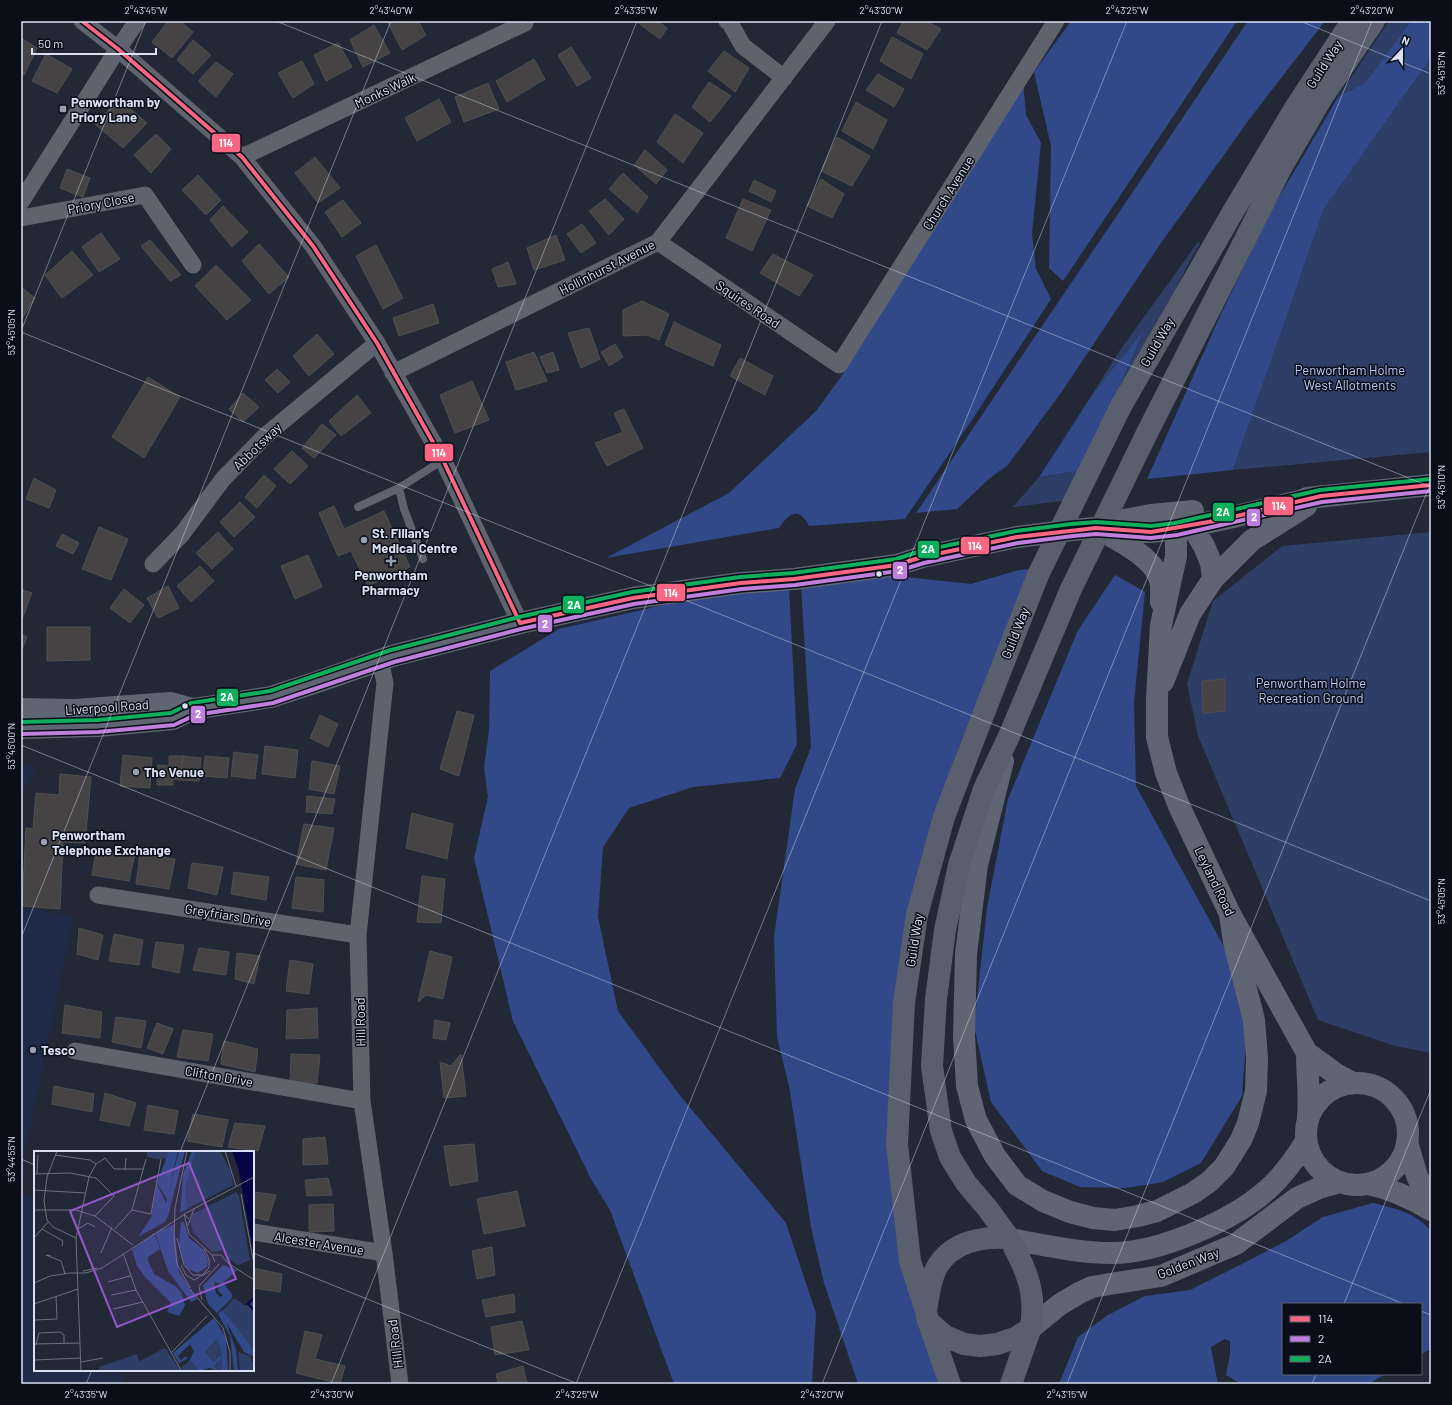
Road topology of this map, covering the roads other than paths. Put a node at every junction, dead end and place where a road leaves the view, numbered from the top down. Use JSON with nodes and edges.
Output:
{"nodes":[{"id":1,"x":82,"y":21,"type":"edge"},
{"id":2,"x":137,"y":21,"type":"edge"},
{"id":3,"x":524,"y":21,"type":"edge"},
{"id":4,"x":727,"y":21,"type":"edge"},
{"id":5,"x":827,"y":21,"type":"edge"},
{"id":6,"x":1056,"y":21,"type":"edge"},
{"id":7,"x":1352,"y":21,"type":"edge"},
{"id":8,"x":1374,"y":21,"type":"edge"},
{"id":9,"x":118,"y":49,"type":"junction"},
{"id":10,"x":784,"y":78,"type":"junction"},
{"id":11,"x":242,"y":158,"type":"junction"},
{"id":12,"x":21,"y":202,"type":"edge"},
{"id":13,"x":21,"y":218,"type":"edge"},
{"id":14,"x":658,"y":242,"type":"junction"},
{"id":15,"x":193,"y":265,"type":"dead end"},
{"id":16,"x":377,"y":343,"type":"junction"},
{"id":17,"x":839,"y":365,"type":"joint"},
{"id":18,"x":393,"y":373,"type":"junction"},
{"id":19,"x":443,"y":460,"type":"junction"},
{"id":20,"x":1431,"y":485,"type":"edge"},
{"id":21,"x":399,"y":488,"type":"junction"},
{"id":22,"x":1321,"y":496,"type":"junction"},
{"id":23,"x":358,"y":507,"type":"dead end"},
{"id":24,"x":1183,"y":522,"type":"junction"},
{"id":25,"x":1096,"y":528,"type":"junction"},
{"id":26,"x":423,"y":559,"type":"dead end"},
{"id":27,"x":153,"y":564,"type":"dead end"},
{"id":28,"x":1213,"y":579,"type":"junction"},
{"id":29,"x":520,"y":623,"type":"junction"},
{"id":30,"x":1161,"y":625,"type":"junction"},
{"id":31,"x":380,"y":659,"type":"junction"},
{"id":32,"x":1157,"y":698,"type":"junction"},
{"id":33,"x":22,"y":722,"type":"edge"},
{"id":34,"x":1010,"y":734,"type":"junction"},
{"id":35,"x":98,"y":895,"type":"dead end"},
{"id":36,"x":1230,"y":914,"type":"junction"},
{"id":37,"x":358,"y":935,"type":"junction"},
{"id":38,"x":75,"y":1051,"type":"dead end"},
{"id":39,"x":1307,"y":1053,"type":"junction"},
{"id":40,"x":1353,"y":1083,"type":"junction"},
{"id":41,"x":362,"y":1101,"type":"junction"},
{"id":42,"x":1308,"y":1118,"type":"junction"},
{"id":43,"x":1306,"y":1141,"type":"junction"},
{"id":44,"x":1408,"y":1142,"type":"junction"},
{"id":45,"x":1340,"y":1182,"type":"junction"},
{"id":46,"x":1369,"y":1184,"type":"junction"},
{"id":47,"x":1431,"y":1205,"type":"edge"},
{"id":48,"x":1431,"y":1210,"type":"edge"},
{"id":49,"x":254,"y":1232,"type":"edge"},
{"id":50,"x":1010,"y":1239,"type":"junction"},
{"id":51,"x":384,"y":1253,"type":"junction"},
{"id":52,"x":927,"y":1316,"type":"junction"},
{"id":53,"x":1031,"y":1329,"type":"junction"},
{"id":54,"x":400,"y":1384,"type":"edge"},
{"id":55,"x":950,"y":1384,"type":"edge"},
{"id":56,"x":1011,"y":1384,"type":"edge"}],
"edges":[{"from":1,"to":9,"type":"street"},
{"from":2,"to":9,"type":"street"},
{"from":3,"to":11,"type":"street","name":"Monks Walk"},
{"from":4,"to":10,"type":"street"},
{"from":5,"to":10,"type":"street","name":"Hollinhurst Avenue"},
{"from":6,"to":17,"type":"street","name":"Church Avenue"},
{"from":7,"to":52,"type":"highway","name":"Guild Way","bridge":true},
{"from":8,"to":34,"type":"highway","name":"Guild Way","bridge":true},
{"from":9,"to":11,"type":"street"},
{"from":9,"to":12,"type":"street"},
{"from":10,"to":14,"type":"street","name":"Hollinhurst Avenue"},
{"from":11,"to":16,"type":"street"},
{"from":13,"to":15,"type":"street","name":"Priory Close"},
{"from":14,"to":17,"type":"street","name":"Squires Road"},
{"from":14,"to":18,"type":"street","name":"Hollinhurst Avenue"},
{"from":16,"to":18,"type":"street"},
{"from":16,"to":27,"type":"street","name":"Abbotsway"},
{"from":18,"to":19,"type":"street"},
{"from":19,"to":21,"type":"lane"},
{"from":19,"to":29,"type":"street"},
{"from":20,"to":22,"type":"main road"},
{"from":21,"to":23,"type":"lane"},
{"from":21,"to":26,"type":"lane"},
{"from":22,"to":24,"type":"main road"},
{"from":22,"to":28,"type":"main road","name":"Leyland Road"},
{"from":24,"to":25,"type":"main road"},
{"from":24,"to":28,"type":"main road"},
{"from":24,"to":30,"type":"main road","name":"Leyland Road"},
{"from":25,"to":29,"type":"main road","name":"Liverpool Road"},
{"from":25,"to":30,"type":"main road"},
{"from":28,"to":32,"type":"main road","name":"Leyland Road"},
{"from":29,"to":31,"type":"main road","name":"Liverpool Road"},
{"from":30,"to":32,"type":"main road","name":"Leyland Road"},
{"from":31,"to":33,"type":"main road","name":"Liverpool Road"},
{"from":31,"to":37,"type":"street","name":"Hill Road"},
{"from":32,"to":36,"type":"main road","name":"Leyland Road"},
{"from":34,"to":36,"type":"main road"},
{"from":34,"to":50,"type":"highway","name":"Guild Way"},
{"from":35,"to":37,"type":"street","name":"Greyfriars Drive"},
{"from":36,"to":39,"type":"main road","name":"Leyland Road"},
{"from":37,"to":41,"type":"street","name":"Hill Road"},
{"from":38,"to":41,"type":"street","name":"Clifton Drive"},
{"from":39,"to":40,"type":"main road","name":"Leyland Road"},
{"from":39,"to":42,"type":"main road","name":"Leyland Road"},
{"from":40,"to":42,"type":"main road"},
{"from":40,"to":44,"type":"main road"},
{"from":41,"to":51,"type":"street","name":"Hill Road"},
{"from":42,"to":43,"type":"main road"},
{"from":43,"to":45,"type":"main road"},
{"from":43,"to":50,"type":"main road","name":"Golden Way"},
{"from":44,"to":46,"type":"main road"},
{"from":44,"to":47,"type":"main road"},
{"from":45,"to":46,"type":"main road"},
{"from":45,"to":53,"type":"main road","name":"Golden Way"},
{"from":46,"to":48,"type":"main road"},
{"from":49,"to":51,"type":"street","name":"Alcester Avenue"},
{"from":50,"to":52,"type":"highway"},
{"from":50,"to":53,"type":"highway"},
{"from":51,"to":54,"type":"street","name":"Hill Road"},
{"from":52,"to":53,"type":"highway"},
{"from":52,"to":55,"type":"highway"},
{"from":53,"to":56,"type":"highway"}]}
